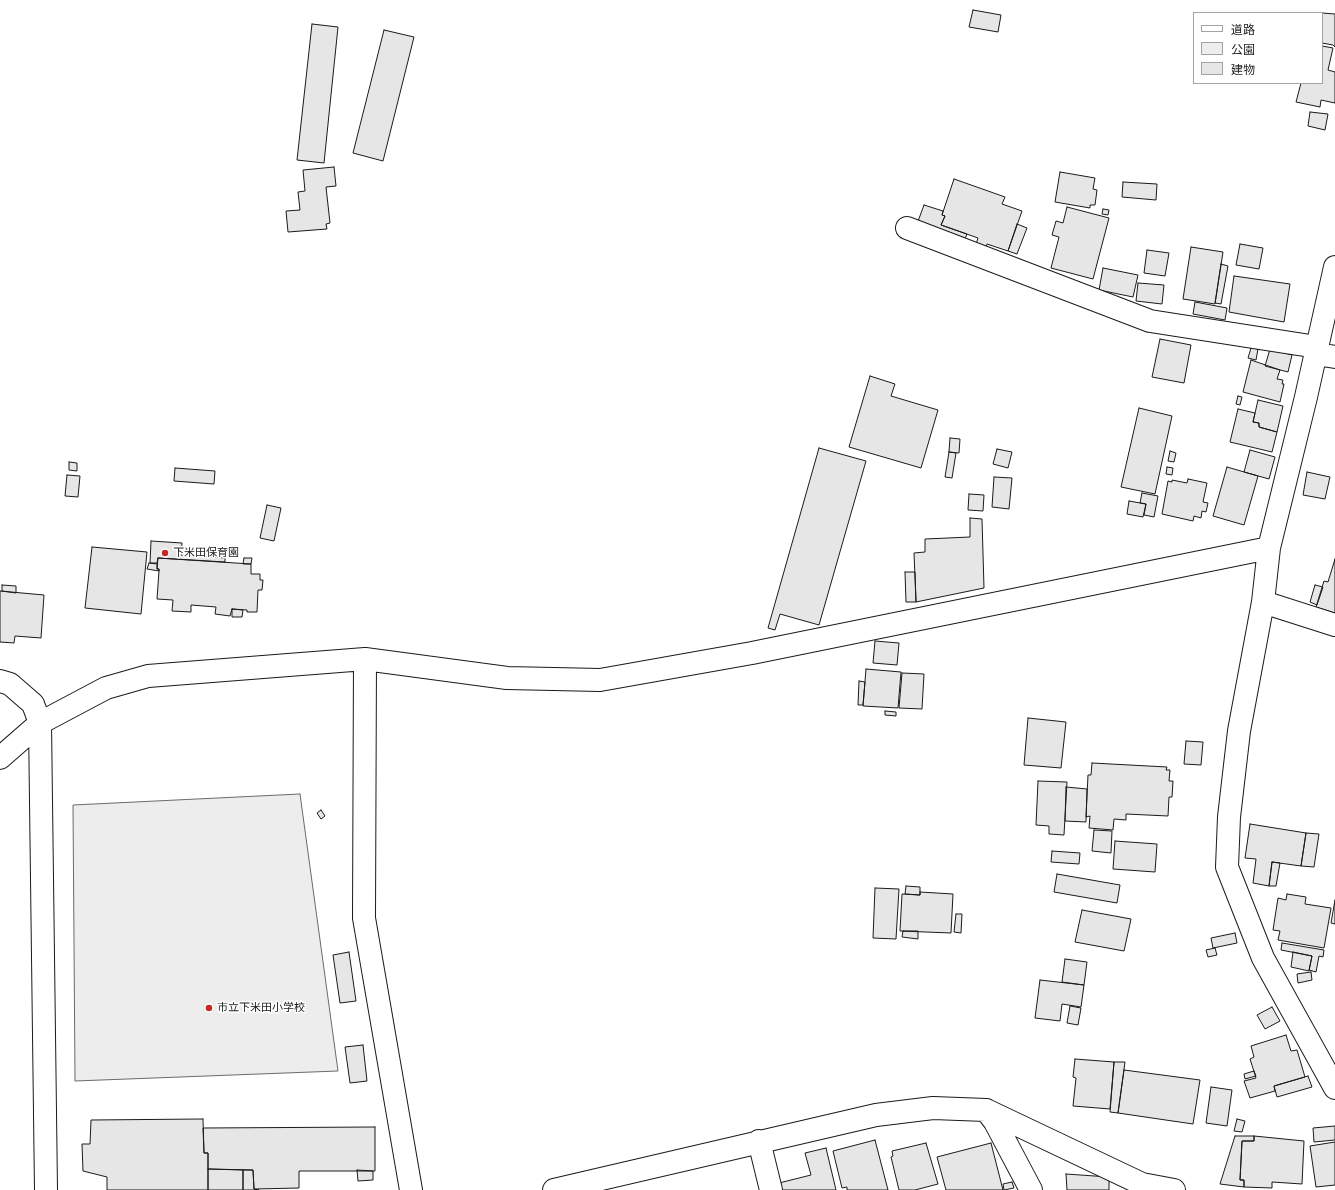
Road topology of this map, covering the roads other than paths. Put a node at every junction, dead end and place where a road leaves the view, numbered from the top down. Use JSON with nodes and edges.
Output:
{"nodes":[{"id":1,"x":907,"y":228,"type":"dead end"},
{"id":2,"x":1335,"y":267,"type":"edge"},
{"id":3,"x":1323,"y":353,"type":"edge"},
{"id":4,"x":1269,"y":548,"type":"junction"},
{"id":5,"x":1263,"y":602,"type":"junction"},
{"id":6,"x":1335,"y":625,"type":"edge"},
{"id":7,"x":365,"y":659,"type":"junction"},
{"id":8,"x":0,"y":681,"type":"edge"},
{"id":9,"x":40,"y":723,"type":"junction"},
{"id":10,"x":0,"y":758,"type":"edge"},
{"id":11,"x":1335,"y":1088,"type":"edge"},
{"id":12,"x":986,"y":1110,"type":"junction"},
{"id":13,"x":759,"y":1141,"type":"junction"},
{"id":14,"x":46,"y":1190,"type":"edge"},
{"id":15,"x":411,"y":1190,"type":"edge"},
{"id":16,"x":554,"y":1190,"type":"edge"},
{"id":17,"x":771,"y":1190,"type":"edge"},
{"id":18,"x":1030,"y":1190,"type":"edge"},
{"id":19,"x":1174,"y":1190,"type":"edge"}],
"edges":[{"from":1,"to":3,"type":"street"},
{"from":2,"to":3,"type":"street"},
{"from":3,"to":4,"type":"street"},
{"from":4,"to":5,"type":"street"},
{"from":4,"to":7,"type":"street"},
{"from":5,"to":6,"type":"street"},
{"from":5,"to":11,"type":"street"},
{"from":7,"to":9,"type":"street"},
{"from":7,"to":15,"type":"street"},
{"from":8,"to":9,"type":"street"},
{"from":9,"to":10,"type":"street"},
{"from":9,"to":14,"type":"street"},
{"from":12,"to":13,"type":"street"},
{"from":12,"to":18,"type":"street"},
{"from":12,"to":19,"type":"street"},
{"from":13,"to":16,"type":"street"},
{"from":13,"to":17,"type":"street"}]}
